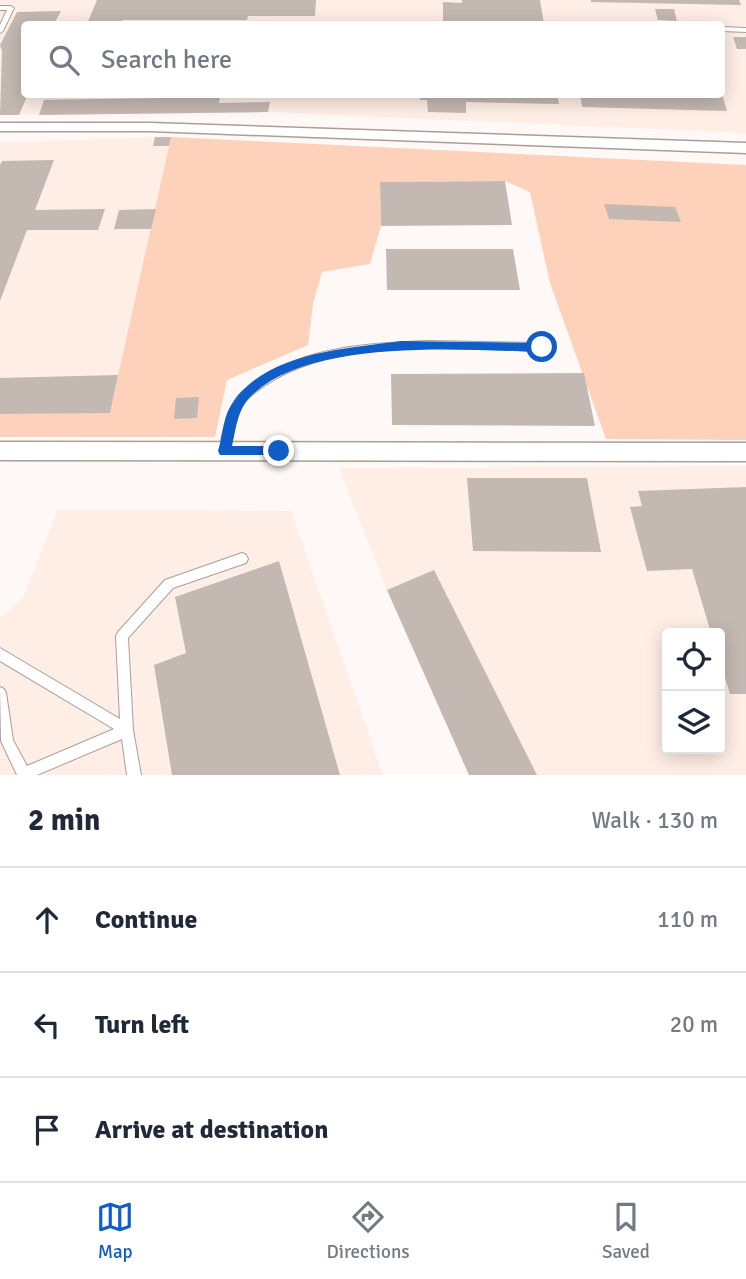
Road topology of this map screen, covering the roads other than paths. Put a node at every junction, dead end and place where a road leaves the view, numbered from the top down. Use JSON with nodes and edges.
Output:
{"nodes":[{"id":1,"x":0,"y":8,"type":"edge"},
{"id":2,"x":725,"y":30,"type":"edge"},
{"id":3,"x":746,"y":30,"type":"edge"},
{"id":4,"x":0,"y":31,"type":"edge"},
{"id":5,"x":0,"y":127,"type":"edge"},
{"id":6,"x":746,"y":148,"type":"edge"},
{"id":7,"x":542,"y":347,"type":"dead end"},
{"id":8,"x":0,"y":451,"type":"edge"},
{"id":9,"x":225,"y":451,"type":"junction"},
{"id":10,"x":746,"y":452,"type":"edge"},
{"id":11,"x":242,"y":559,"type":"dead end"},
{"id":12,"x":0,"y":654,"type":"edge"},
{"id":13,"x":0,"y":693,"type":"edge"},
{"id":14,"x":127,"y":730,"type":"junction"},
{"id":15,"x":24,"y":774,"type":"edge"},
{"id":16,"x":134,"y":775,"type":"edge"}],
"edges":[{"from":1,"to":4,"type":"lane"},
{"from":2,"to":3,"type":"lane"},
{"from":5,"to":6,"type":"street"},
{"from":7,"to":9,"type":"lane"},
{"from":8,"to":9,"type":"street"},
{"from":9,"to":10,"type":"street"},
{"from":11,"to":14,"type":"lane"},
{"from":12,"to":14,"type":"lane"},
{"from":13,"to":15,"type":"lane"},
{"from":14,"to":15,"type":"lane"},
{"from":14,"to":16,"type":"lane"}]}
